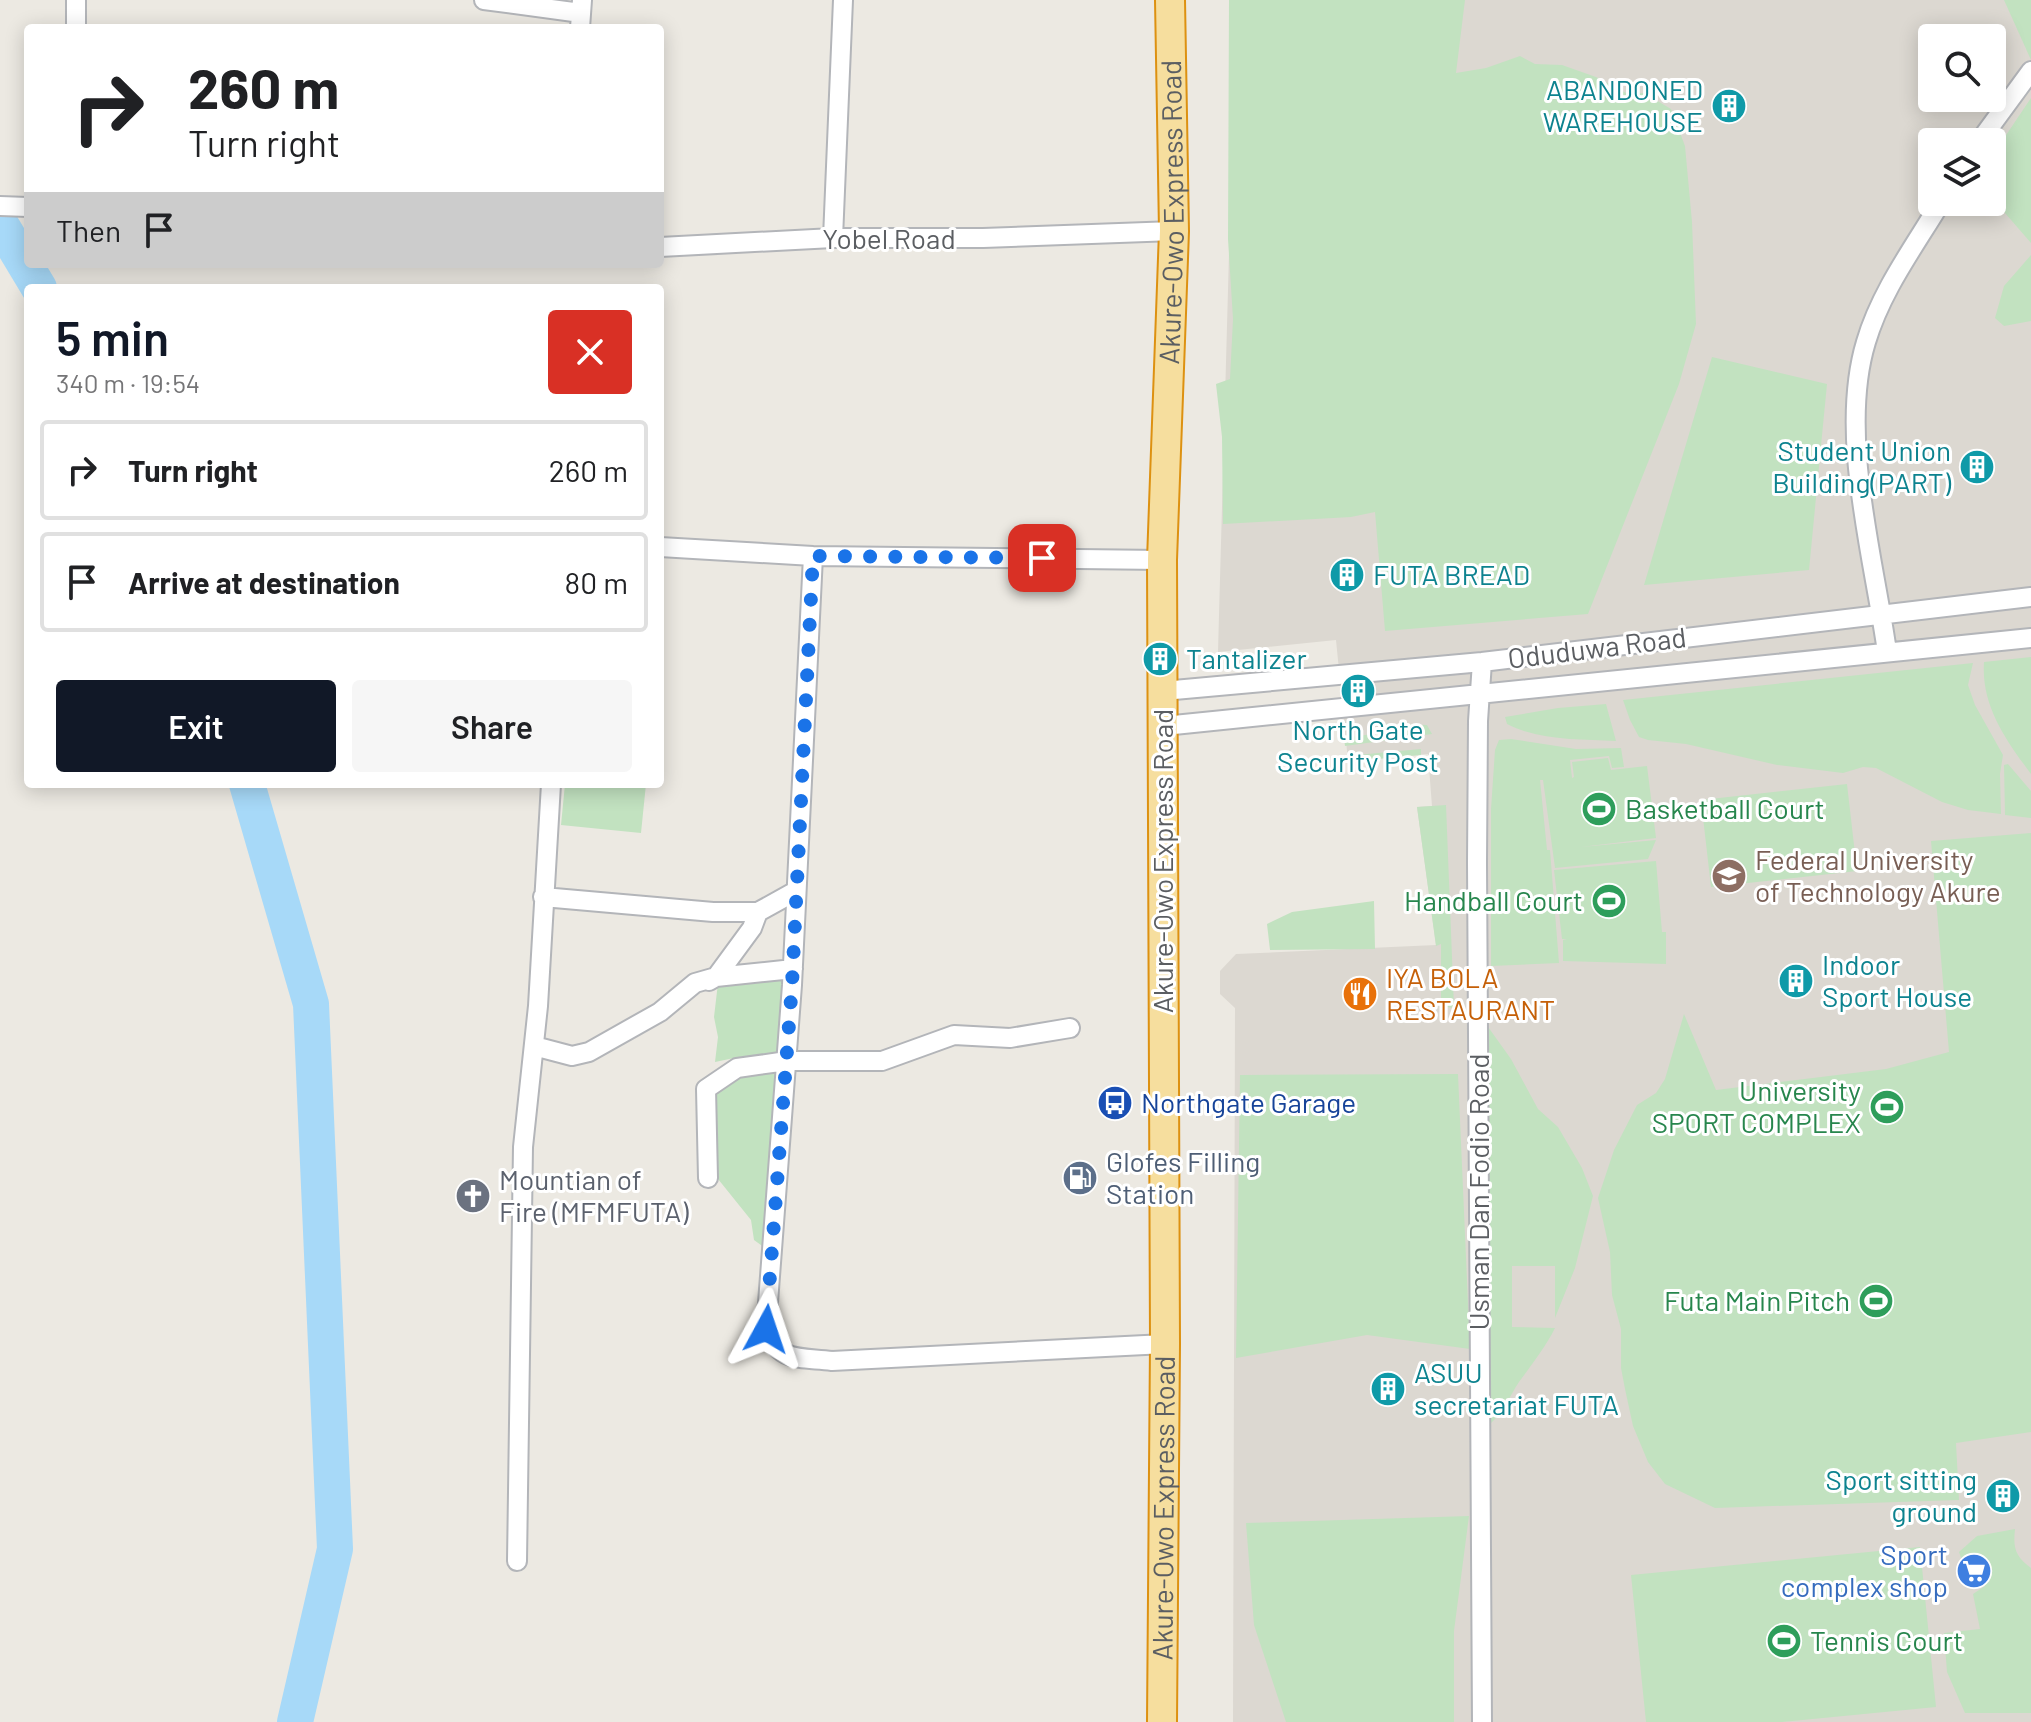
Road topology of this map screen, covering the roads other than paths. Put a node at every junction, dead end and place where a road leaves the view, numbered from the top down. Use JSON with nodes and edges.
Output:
{"nodes":[{"id":1,"x":76,"y":0,"type":"edge"},
{"id":2,"x":484,"y":0,"type":"edge"},
{"id":3,"x":843,"y":0,"type":"edge"},
{"id":4,"x":1170,"y":0,"type":"edge"},
{"id":5,"x":581,"y":14,"type":"edge"},
{"id":6,"x":76,"y":24,"type":"edge"},
{"id":7,"x":2031,"y":71,"type":"edge"},
{"id":8,"x":1989,"y":128,"type":"edge"},
{"id":9,"x":0,"y":206,"type":"edge"},
{"id":10,"x":24,"y":207,"type":"edge"},
{"id":11,"x":1932,"y":216,"type":"edge"},
{"id":12,"x":1174,"y":231,"type":"junction"},
{"id":13,"x":833,"y":238,"type":"junction"},
{"id":14,"x":664,"y":247,"type":"edge"},
{"id":15,"x":664,"y":547,"type":"edge"},
{"id":16,"x":813,"y":556,"type":"junction"},
{"id":17,"x":1162,"y":560,"type":"junction"},
{"id":18,"x":2031,"y":597,"type":"edge"},
{"id":19,"x":1882,"y":616,"type":"junction"},
{"id":20,"x":2031,"y":638,"type":"edge"},
{"id":21,"x":1887,"y":652,"type":"junction"},
{"id":22,"x":1482,"y":662,"type":"junction"},
{"id":23,"x":1267,"y":683,"type":"junction"},
{"id":24,"x":1163,"y":691,"type":"junction"},
{"id":25,"x":1480,"y":694,"type":"junction"},
{"id":26,"x":1269,"y":713,"type":"junction"},
{"id":27,"x":1164,"y":726,"type":"junction"},
{"id":28,"x":551,"y":788,"type":"edge"},
{"id":29,"x":796,"y":891,"type":"junction"},
{"id":30,"x":543,"y":897,"type":"junction"},
{"id":31,"x":758,"y":912,"type":"junction"},
{"id":32,"x":793,"y":969,"type":"junction"},
{"id":33,"x":716,"y":977,"type":"junction"},
{"id":34,"x":695,"y":983,"type":"junction"},
{"id":35,"x":1070,"y":1028,"type":"dead end"},
{"id":36,"x":534,"y":1046,"type":"junction"},
{"id":37,"x":787,"y":1061,"type":"junction"},
{"id":38,"x":708,"y":1178,"type":"dead end"},
{"id":39,"x":1165,"y":1344,"type":"junction"},
{"id":40,"x":517,"y":1561,"type":"dead end"},
{"id":41,"x":1162,"y":1722,"type":"edge"},
{"id":42,"x":1482,"y":1722,"type":"edge"}],
"edges":[{"from":1,"to":6,"type":"street"},
{"from":2,"to":5,"type":"street"},
{"from":3,"to":13,"type":"street"},
{"from":4,"to":12,"type":"highway","name":"Akure-Owo Express Road"},
{"from":7,"to":8,"type":"street"},
{"from":9,"to":10,"type":"street"},
{"from":11,"to":19,"type":"street"},
{"from":12,"to":13,"type":"street","name":"Yobel Road"},
{"from":12,"to":17,"type":"highway","name":"Akure-Owo Express Road"},
{"from":13,"to":14,"type":"street","name":"Yobel Road"},
{"from":15,"to":16,"type":"street"},
{"from":16,"to":17,"type":"street"},
{"from":16,"to":29,"type":"street"},
{"from":17,"to":24,"type":"highway","name":"Akure-Owo Express Road"},
{"from":18,"to":19,"type":"street","name":"Oduduwa Road"},
{"from":19,"to":21,"type":"street"},
{"from":19,"to":22,"type":"street","name":"Oduduwa Road"},
{"from":20,"to":21,"type":"street"},
{"from":21,"to":25,"type":"street"},
{"from":22,"to":23,"type":"street","name":"Oduduwa Road"},
{"from":22,"to":25,"type":"street","name":"Usman Dan Fodio Road"},
{"from":23,"to":24,"type":"street","name":"Oduduwa Road"},
{"from":23,"to":26,"type":"street"},
{"from":24,"to":27,"type":"highway","name":"Akure-Owo Express Road"},
{"from":25,"to":26,"type":"street"},
{"from":25,"to":42,"type":"street","name":"Usman Dan Fodio Road"},
{"from":26,"to":27,"type":"street"},
{"from":27,"to":39,"type":"highway","name":"Akure-Owo Express Road"},
{"from":28,"to":30,"type":"street"},
{"from":29,"to":31,"type":"street"},
{"from":29,"to":32,"type":"street"},
{"from":30,"to":31,"type":"street"},
{"from":30,"to":36,"type":"street"},
{"from":31,"to":33,"type":"street"},
{"from":32,"to":33,"type":"street"},
{"from":32,"to":37,"type":"street"},
{"from":33,"to":34,"type":"street"},
{"from":33,"to":34,"type":"street"},
{"from":34,"to":36,"type":"street"},
{"from":35,"to":37,"type":"street"},
{"from":36,"to":40,"type":"street"},
{"from":37,"to":38,"type":"street"},
{"from":37,"to":39,"type":"street"},
{"from":39,"to":41,"type":"highway","name":"Akure-Owo Express Road"}]}
